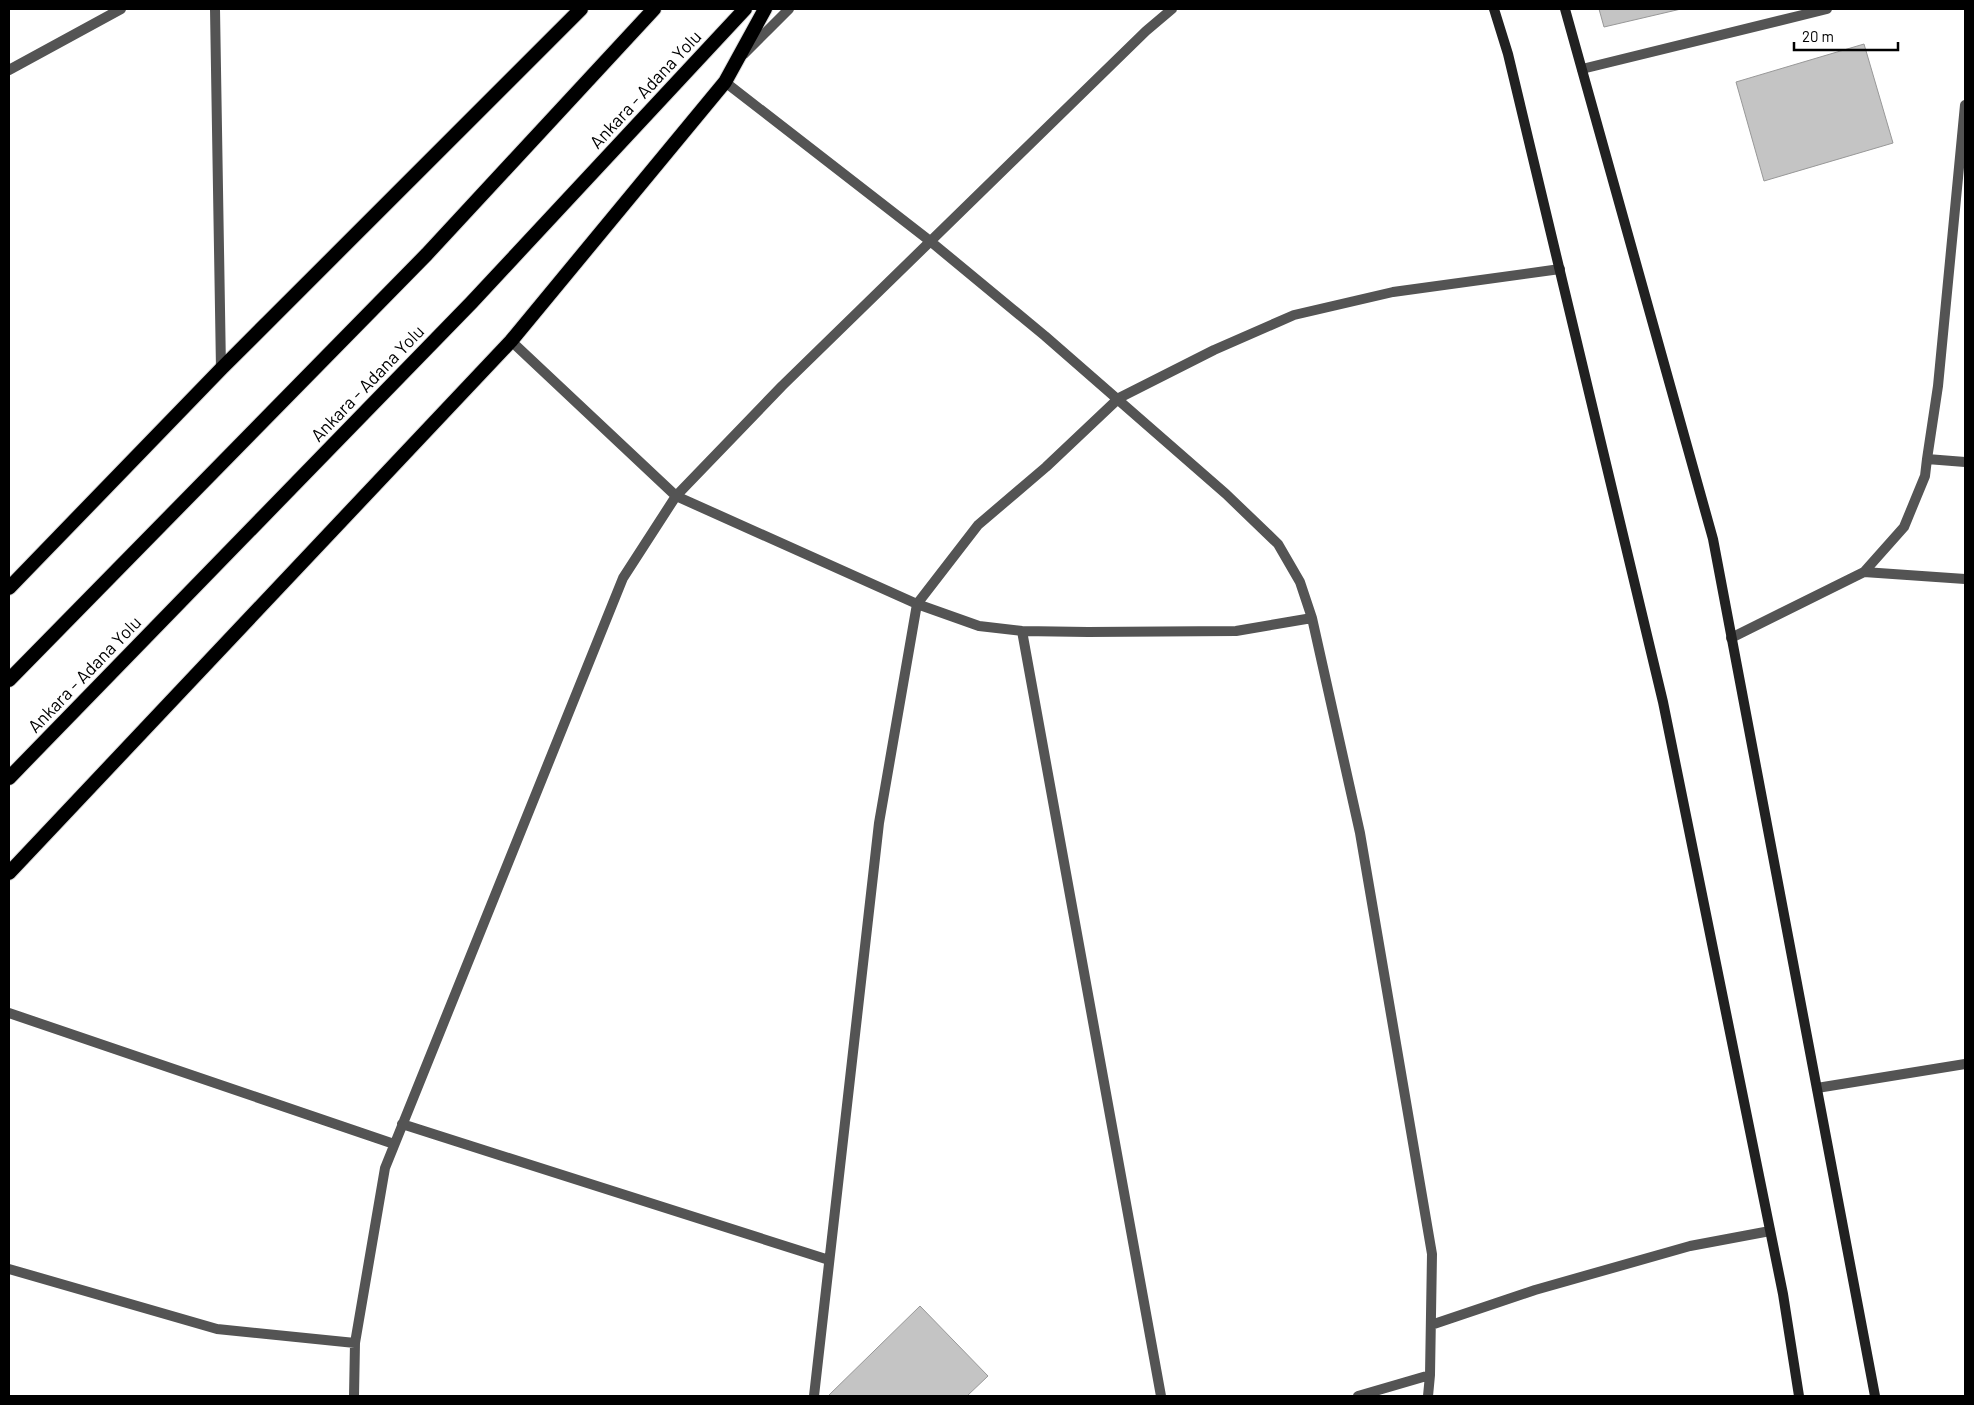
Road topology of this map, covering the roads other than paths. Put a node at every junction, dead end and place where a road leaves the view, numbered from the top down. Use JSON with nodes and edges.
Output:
{"nodes":[{"id":1,"x":121,"y":9,"type":"edge"},
{"id":2,"x":215,"y":9,"type":"edge"},
{"id":3,"x":580,"y":9,"type":"edge"},
{"id":4,"x":654,"y":9,"type":"edge"},
{"id":5,"x":745,"y":9,"type":"edge"},
{"id":6,"x":765,"y":9,"type":"edge"},
{"id":7,"x":789,"y":9,"type":"edge"},
{"id":8,"x":1172,"y":9,"type":"edge"},
{"id":9,"x":1494,"y":9,"type":"edge"},
{"id":10,"x":1565,"y":9,"type":"edge"},
{"id":11,"x":1827,"y":9,"type":"edge"},
{"id":12,"x":734,"y":64,"type":"junction"},
{"id":13,"x":1582,"y":69,"type":"junction"},
{"id":14,"x":9,"y":70,"type":"edge"},
{"id":15,"x":725,"y":82,"type":"junction"},
{"id":16,"x":1965,"y":105,"type":"edge"},
{"id":17,"x":930,"y":241,"type":"junction"},
{"id":18,"x":1560,"y":269,"type":"junction"},
{"id":19,"x":511,"y":341,"type":"junction"},
{"id":20,"x":221,"y":369,"type":"junction"},
{"id":21,"x":1119,"y":398,"type":"junction"},
{"id":22,"x":1927,"y":459,"type":"junction"},
{"id":23,"x":1965,"y":462,"type":"edge"},
{"id":24,"x":676,"y":496,"type":"junction"},
{"id":25,"x":1864,"y":572,"type":"junction"},
{"id":26,"x":1965,"y":579,"type":"edge"},
{"id":27,"x":9,"y":588,"type":"edge"},
{"id":28,"x":917,"y":604,"type":"junction"},
{"id":29,"x":1312,"y":618,"type":"junction"},
{"id":30,"x":1022,"y":631,"type":"junction"},
{"id":31,"x":1731,"y":638,"type":"junction"},
{"id":32,"x":13,"y":675,"type":"edge"},
{"id":33,"x":9,"y":778,"type":"edge"},
{"id":34,"x":9,"y":874,"type":"edge"},
{"id":35,"x":9,"y":1013,"type":"edge"},
{"id":36,"x":1965,"y":1064,"type":"edge"},
{"id":37,"x":1817,"y":1088,"type":"junction"},
{"id":38,"x":402,"y":1124,"type":"junction"},
{"id":39,"x":394,"y":1144,"type":"junction"},
{"id":40,"x":1770,"y":1231,"type":"junction"},
{"id":41,"x":828,"y":1260,"type":"junction"},
{"id":42,"x":9,"y":1269,"type":"edge"},
{"id":43,"x":1431,"y":1325,"type":"junction"},
{"id":44,"x":356,"y":1343,"type":"junction"},
{"id":45,"x":1430,"y":1375,"type":"junction"},
{"id":46,"x":354,"y":1396,"type":"edge"},
{"id":47,"x":814,"y":1396,"type":"edge"},
{"id":48,"x":1161,"y":1396,"type":"edge"},
{"id":49,"x":1358,"y":1396,"type":"edge"},
{"id":50,"x":1428,"y":1396,"type":"edge"},
{"id":51,"x":1799,"y":1396,"type":"edge"},
{"id":52,"x":1875,"y":1396,"type":"edge"}],
"edges":[{"from":1,"to":14,"type":"street"},
{"from":2,"to":20,"type":"street"},
{"from":3,"to":20,"type":"highway"},
{"from":4,"to":32,"type":"highway"},
{"from":5,"to":33,"type":"highway","name":"Ankara - Adana Yolu"},
{"from":6,"to":12,"type":"highway"},
{"from":7,"to":12,"type":"street"},
{"from":8,"to":17,"type":"street"},
{"from":9,"to":18,"type":"main road"},
{"from":10,"to":13,"type":"main road"},
{"from":11,"to":13,"type":"street"},
{"from":12,"to":15,"type":"highway"},
{"from":13,"to":31,"type":"main road"},
{"from":15,"to":17,"type":"street"},
{"from":15,"to":19,"type":"highway"},
{"from":16,"to":22,"type":"street"},
{"from":17,"to":21,"type":"street"},
{"from":17,"to":24,"type":"street"},
{"from":18,"to":21,"type":"street"},
{"from":18,"to":40,"type":"main road"},
{"from":19,"to":24,"type":"street"},
{"from":19,"to":34,"type":"highway"},
{"from":20,"to":27,"type":"highway"},
{"from":21,"to":28,"type":"street"},
{"from":21,"to":29,"type":"street"},
{"from":22,"to":23,"type":"street"},
{"from":22,"to":25,"type":"street"},
{"from":24,"to":28,"type":"street"},
{"from":24,"to":38,"type":"street"},
{"from":25,"to":26,"type":"street"},
{"from":25,"to":31,"type":"street"},
{"from":28,"to":30,"type":"street"},
{"from":28,"to":41,"type":"street"},
{"from":29,"to":30,"type":"street"},
{"from":29,"to":43,"type":"street"},
{"from":30,"to":48,"type":"street"},
{"from":31,"to":37,"type":"main road"},
{"from":35,"to":39,"type":"street"},
{"from":36,"to":37,"type":"street"},
{"from":37,"to":52,"type":"main road"},
{"from":38,"to":39,"type":"street"},
{"from":38,"to":41,"type":"street"},
{"from":39,"to":44,"type":"street"},
{"from":40,"to":43,"type":"street"},
{"from":40,"to":51,"type":"main road"},
{"from":41,"to":47,"type":"street"},
{"from":42,"to":44,"type":"street"},
{"from":43,"to":45,"type":"street"},
{"from":44,"to":46,"type":"street"},
{"from":45,"to":49,"type":"street"},
{"from":45,"to":50,"type":"street"}]}
